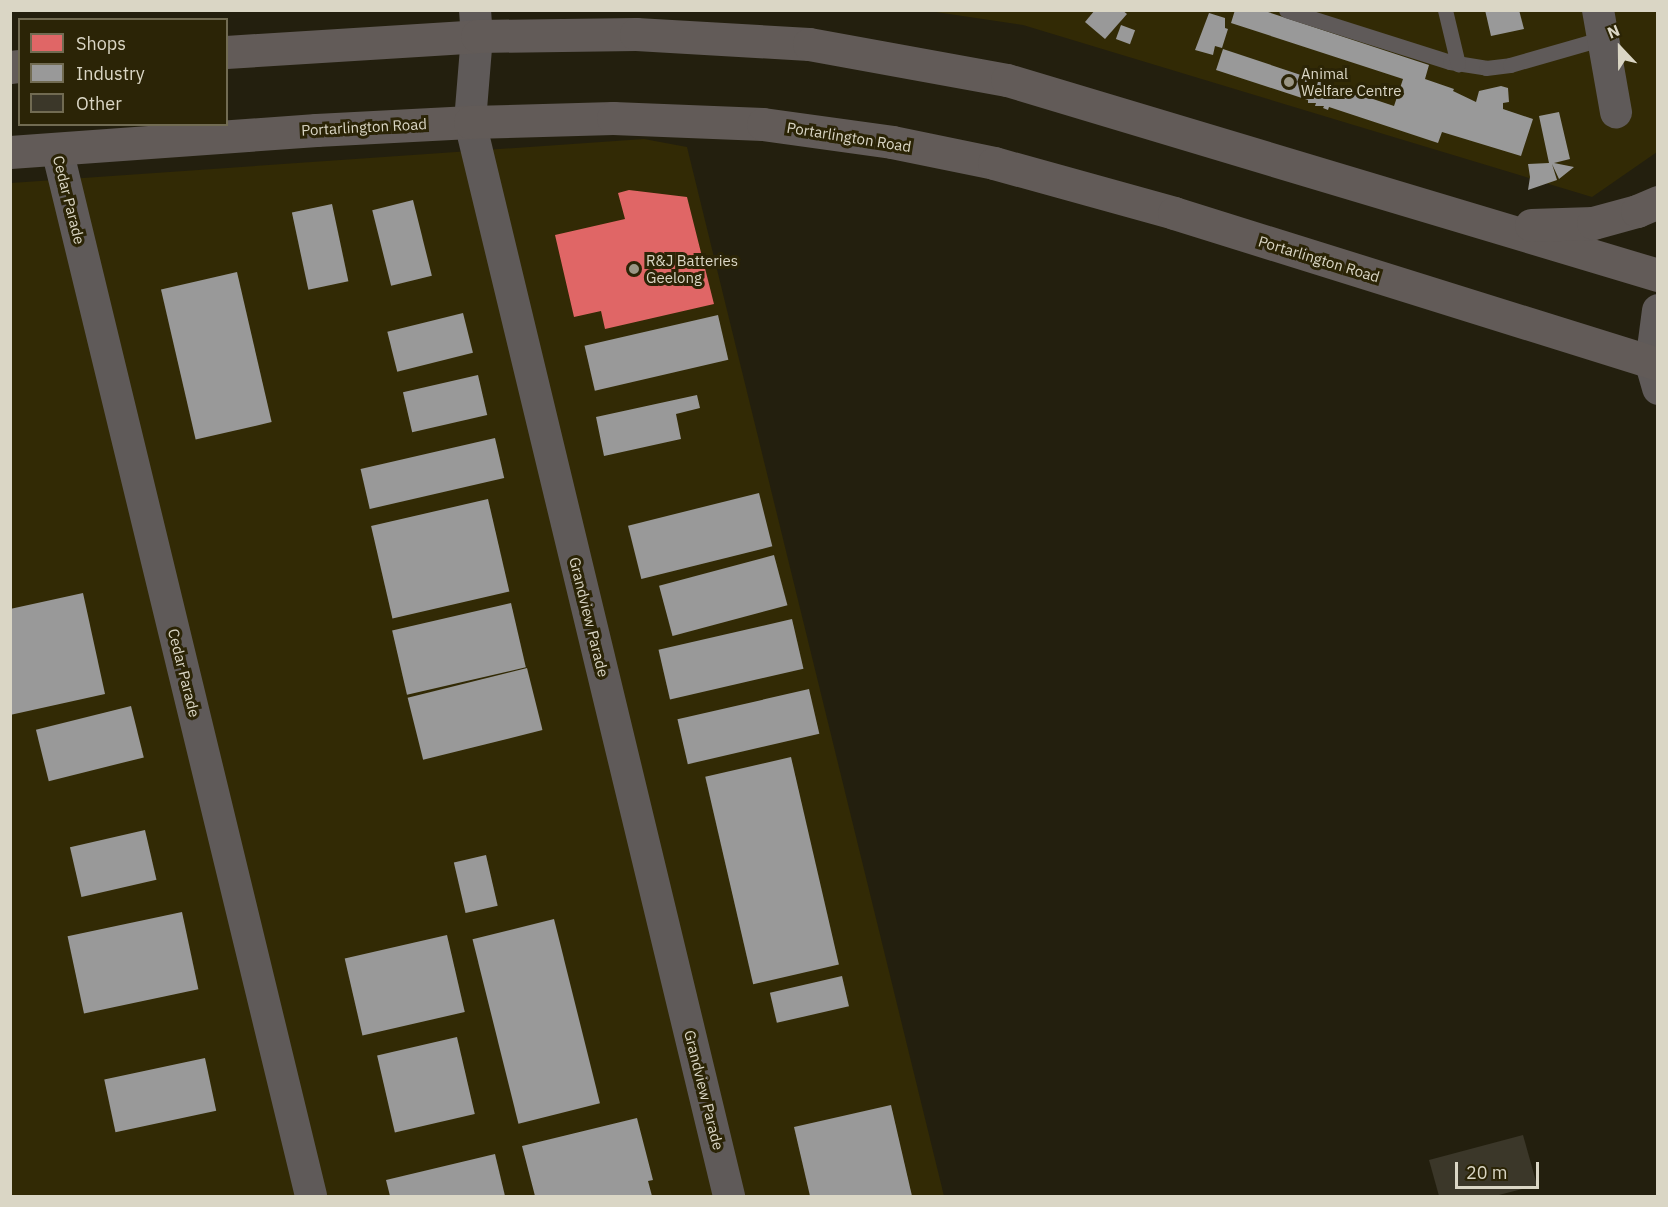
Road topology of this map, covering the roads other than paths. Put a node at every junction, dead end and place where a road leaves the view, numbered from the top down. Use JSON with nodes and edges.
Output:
{"nodes":[{"id":1,"x":1286,"y":10,"type":"edge"},
{"id":2,"x":1445,"y":10,"type":"edge"},
{"id":3,"x":481,"y":19,"type":"edge"},
{"id":4,"x":1601,"y":24,"type":"edge"},
{"id":5,"x":228,"y":52,"type":"edge"},
{"id":6,"x":1458,"y":64,"type":"junction"},
{"id":7,"x":1616,"y":112,"type":"dead end"},
{"id":8,"x":470,"y":122,"type":"junction"},
{"id":9,"x":57,"y":149,"type":"junction"},
{"id":10,"x":10,"y":152,"type":"edge"},
{"id":11,"x":1658,"y":202,"type":"edge"},
{"id":12,"x":1487,"y":222,"type":"junction"},
{"id":13,"x":1658,"y":275,"type":"edge"},
{"id":14,"x":1658,"y":310,"type":"edge"},
{"id":15,"x":1655,"y":372,"type":"edge"},
{"id":16,"x":311,"y":1197,"type":"edge"},
{"id":17,"x":729,"y":1197,"type":"edge"}],
"edges":[{"from":1,"to":6,"type":"lane"},
{"from":2,"to":6,"type":"lane"},
{"from":3,"to":5,"type":"main road"},
{"from":3,"to":8,"type":"street","name":"Grandview Parade"},
{"from":3,"to":12,"type":"main road"},
{"from":4,"to":6,"type":"lane"},
{"from":4,"to":7,"type":"street"},
{"from":8,"to":9,"type":"main road","name":"Portarlington Road"},
{"from":8,"to":15,"type":"main road","name":"Portarlington Road"},
{"from":8,"to":17,"type":"street","name":"Grandview Parade"},
{"from":9,"to":10,"type":"main road","name":"Portarlington Road"},
{"from":9,"to":16,"type":"street","name":"Cedar Parade"},
{"from":11,"to":12,"type":"main road"},
{"from":12,"to":13,"type":"main road"},
{"from":14,"to":15,"type":"street"}]}
